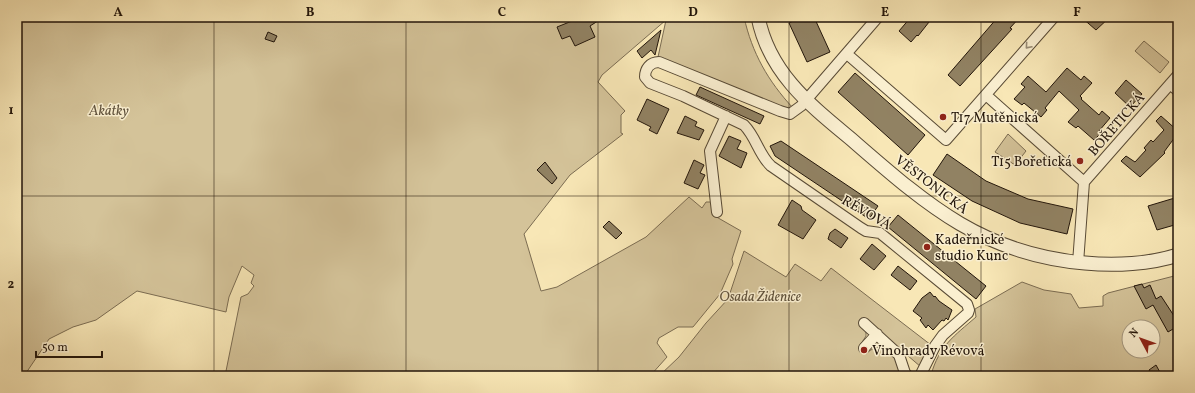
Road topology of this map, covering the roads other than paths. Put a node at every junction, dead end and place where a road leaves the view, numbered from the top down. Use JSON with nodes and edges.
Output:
{"nodes":[{"id":1,"x":758,"y":17,"type":"edge"},
{"id":2,"x":878,"y":17,"type":"edge"},
{"id":3,"x":1054,"y":17,"type":"edge"},
{"id":4,"x":847,"y":54,"type":"junction"},
{"id":5,"x":1178,"y":75,"type":"edge"},
{"id":6,"x":1170,"y":84,"type":"junction"},
{"id":7,"x":1178,"y":91,"type":"edge"},
{"id":8,"x":986,"y":95,"type":"junction"},
{"id":9,"x":806,"y":101,"type":"junction"},
{"id":10,"x":726,"y":116,"type":"junction"},
{"id":11,"x":1084,"y":182,"type":"junction"},
{"id":12,"x":717,"y":212,"type":"dead end"},
{"id":13,"x":1178,"y":255,"type":"edge"},
{"id":14,"x":1078,"y":263,"type":"junction"},
{"id":15,"x":864,"y":323,"type":"dead end"},
{"id":16,"x":877,"y":334,"type":"junction"},
{"id":17,"x":864,"y":348,"type":"dead end"},
{"id":18,"x":908,"y":376,"type":"edge"},
{"id":19,"x":920,"y":376,"type":"edge"}],
"edges":[{"from":1,"to":9,"type":"street","name":"VĚSTONICKÁ"},
{"from":2,"to":4,"type":"street"},
{"from":3,"to":8,"type":"street","one_way":true},
{"from":4,"to":8,"type":"street"},
{"from":4,"to":9,"type":"street"},
{"from":5,"to":6,"type":"street","name":"BOŘETICKÁ"},
{"from":6,"to":7,"type":"street"},
{"from":6,"to":11,"type":"street","name":"BOŘETICKÁ"},
{"from":8,"to":11,"type":"street"},
{"from":9,"to":10,"type":"street","name":"RÉVOVÁ"},
{"from":9,"to":14,"type":"street","name":"VĚSTONICKÁ"},
{"from":10,"to":12,"type":"street"},
{"from":10,"to":19,"type":"street","name":"RÉVOVÁ"},
{"from":11,"to":14,"type":"street"},
{"from":13,"to":14,"type":"street","name":"VĚSTONICKÁ"},
{"from":15,"to":16,"type":"street"},
{"from":16,"to":17,"type":"street"},
{"from":16,"to":18,"type":"street"}]}
